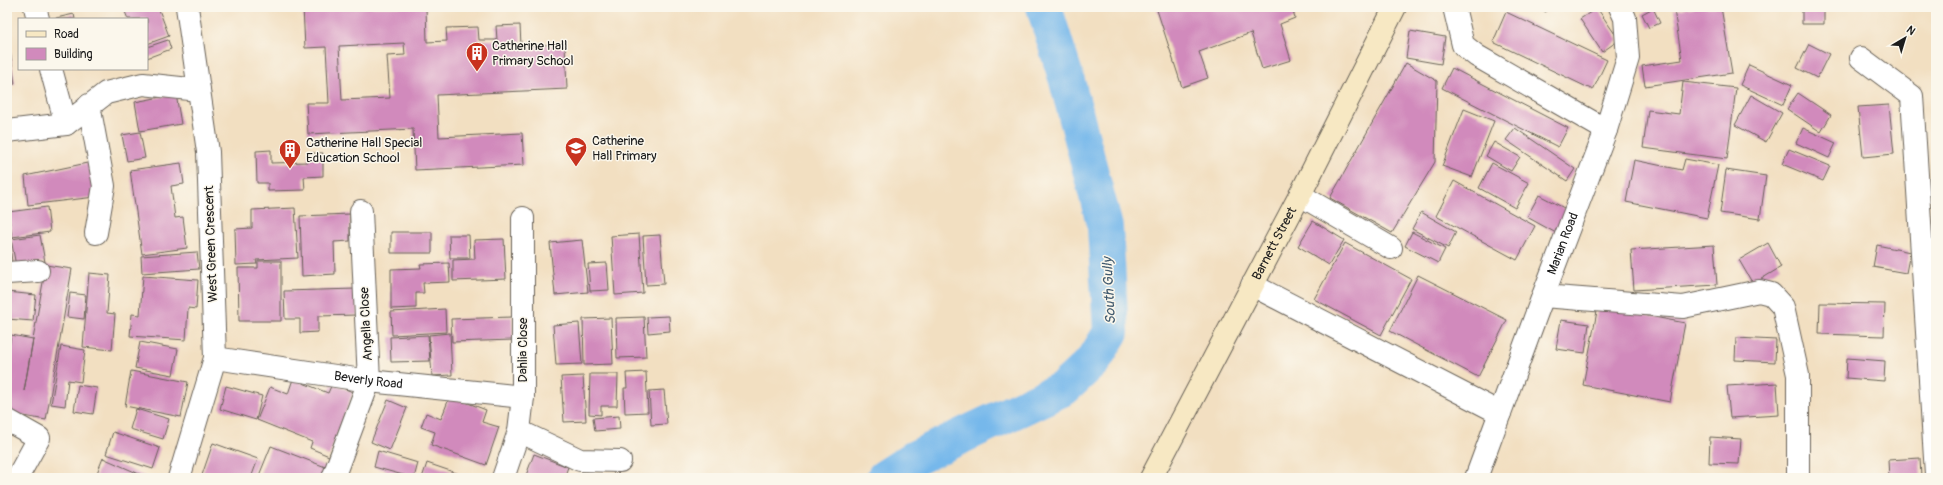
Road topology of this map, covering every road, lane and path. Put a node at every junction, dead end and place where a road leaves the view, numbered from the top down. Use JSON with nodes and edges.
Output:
{"nodes":[{"id":1,"x":35,"y":7,"type":"edge"},
{"id":2,"x":187,"y":7,"type":"edge"},
{"id":3,"x":1454,"y":7,"type":"edge"},
{"id":4,"x":1620,"y":7,"type":"edge"},
{"id":5,"x":1399,"y":8,"type":"edge"},
{"id":6,"x":38,"y":18,"type":"edge"},
{"id":7,"x":1861,"y":58,"type":"dead end"},
{"id":8,"x":51,"y":70,"type":"edge"},
{"id":9,"x":199,"y":90,"type":"junction"},
{"id":10,"x":89,"y":105,"type":"junction"},
{"id":11,"x":66,"y":124,"type":"junction"},
{"id":12,"x":1606,"y":130,"type":"junction"},
{"id":13,"x":7,"y":131,"type":"edge"},
{"id":14,"x":1300,"y":195,"type":"junction"},
{"id":15,"x":361,"y":211,"type":"dead end"},
{"id":16,"x":523,"y":218,"type":"dead end"},
{"id":17,"x":96,"y":233,"type":"dead end"},
{"id":18,"x":1391,"y":248,"type":"dead end"},
{"id":19,"x":38,"y":271,"type":"dead end"},
{"id":20,"x":7,"y":273,"type":"edge"},
{"id":21,"x":1252,"y":285,"type":"junction"},
{"id":22,"x":1543,"y":296,"type":"junction"},
{"id":23,"x":215,"y":358,"type":"junction"},
{"id":24,"x":369,"y":381,"type":"junction"},
{"id":25,"x":523,"y":397,"type":"junction"},
{"id":26,"x":1500,"y":413,"type":"junction"},
{"id":27,"x":7,"y":420,"type":"edge"},
{"id":28,"x":519,"y":432,"type":"junction"},
{"id":29,"x":620,"y":461,"type":"dead end"},
{"id":30,"x":1936,"y":474,"type":"edge"},
{"id":31,"x":17,"y":478,"type":"edge"},
{"id":32,"x":180,"y":478,"type":"edge"},
{"id":33,"x":333,"y":478,"type":"edge"},
{"id":34,"x":503,"y":478,"type":"edge"},
{"id":35,"x":1151,"y":478,"type":"edge"},
{"id":36,"x":1476,"y":478,"type":"edge"},
{"id":37,"x":1798,"y":478,"type":"edge"}],
"edges":[{"from":1,"to":6,"type":"street"},
{"from":2,"to":9,"type":"street","name":"West Green Crescent"},
{"from":3,"to":12,"type":"street"},
{"from":4,"to":12,"type":"street","name":"Marian Road"},
{"from":5,"to":14,"type":"main road","name":"Barnett Street"},
{"from":7,"to":30,"type":"street"},
{"from":8,"to":11,"type":"street"},
{"from":9,"to":10,"type":"street"},
{"from":9,"to":23,"type":"street","name":"West Green Crescent"},
{"from":10,"to":11,"type":"street"},
{"from":10,"to":17,"type":"street"},
{"from":11,"to":13,"type":"street"},
{"from":12,"to":22,"type":"street","name":"Marian Road"},
{"from":14,"to":18,"type":"street"},
{"from":14,"to":21,"type":"main road","name":"Barnett Street"},
{"from":15,"to":24,"type":"street","name":"Angella Close"},
{"from":16,"to":25,"type":"street","name":"Dahlia Close"},
{"from":19,"to":20,"type":"street"},
{"from":21,"to":26,"type":"street"},
{"from":21,"to":35,"type":"main road","name":"Barnett Street"},
{"from":22,"to":26,"type":"street","name":"Marian Road"},
{"from":22,"to":37,"type":"street"},
{"from":23,"to":24,"type":"street","name":"Beverly Road"},
{"from":23,"to":32,"type":"street","name":"West Green Crescent"},
{"from":24,"to":25,"type":"street","name":"Beverly Road"},
{"from":24,"to":33,"type":"street","name":"Angella Close"},
{"from":25,"to":28,"type":"street","name":"Dahlia Close"},
{"from":26,"to":36,"type":"street","name":"Marian Road"},
{"from":27,"to":31,"type":"street"},
{"from":28,"to":29,"type":"street"},
{"from":28,"to":34,"type":"street","name":"Dahlia Close"}]}
